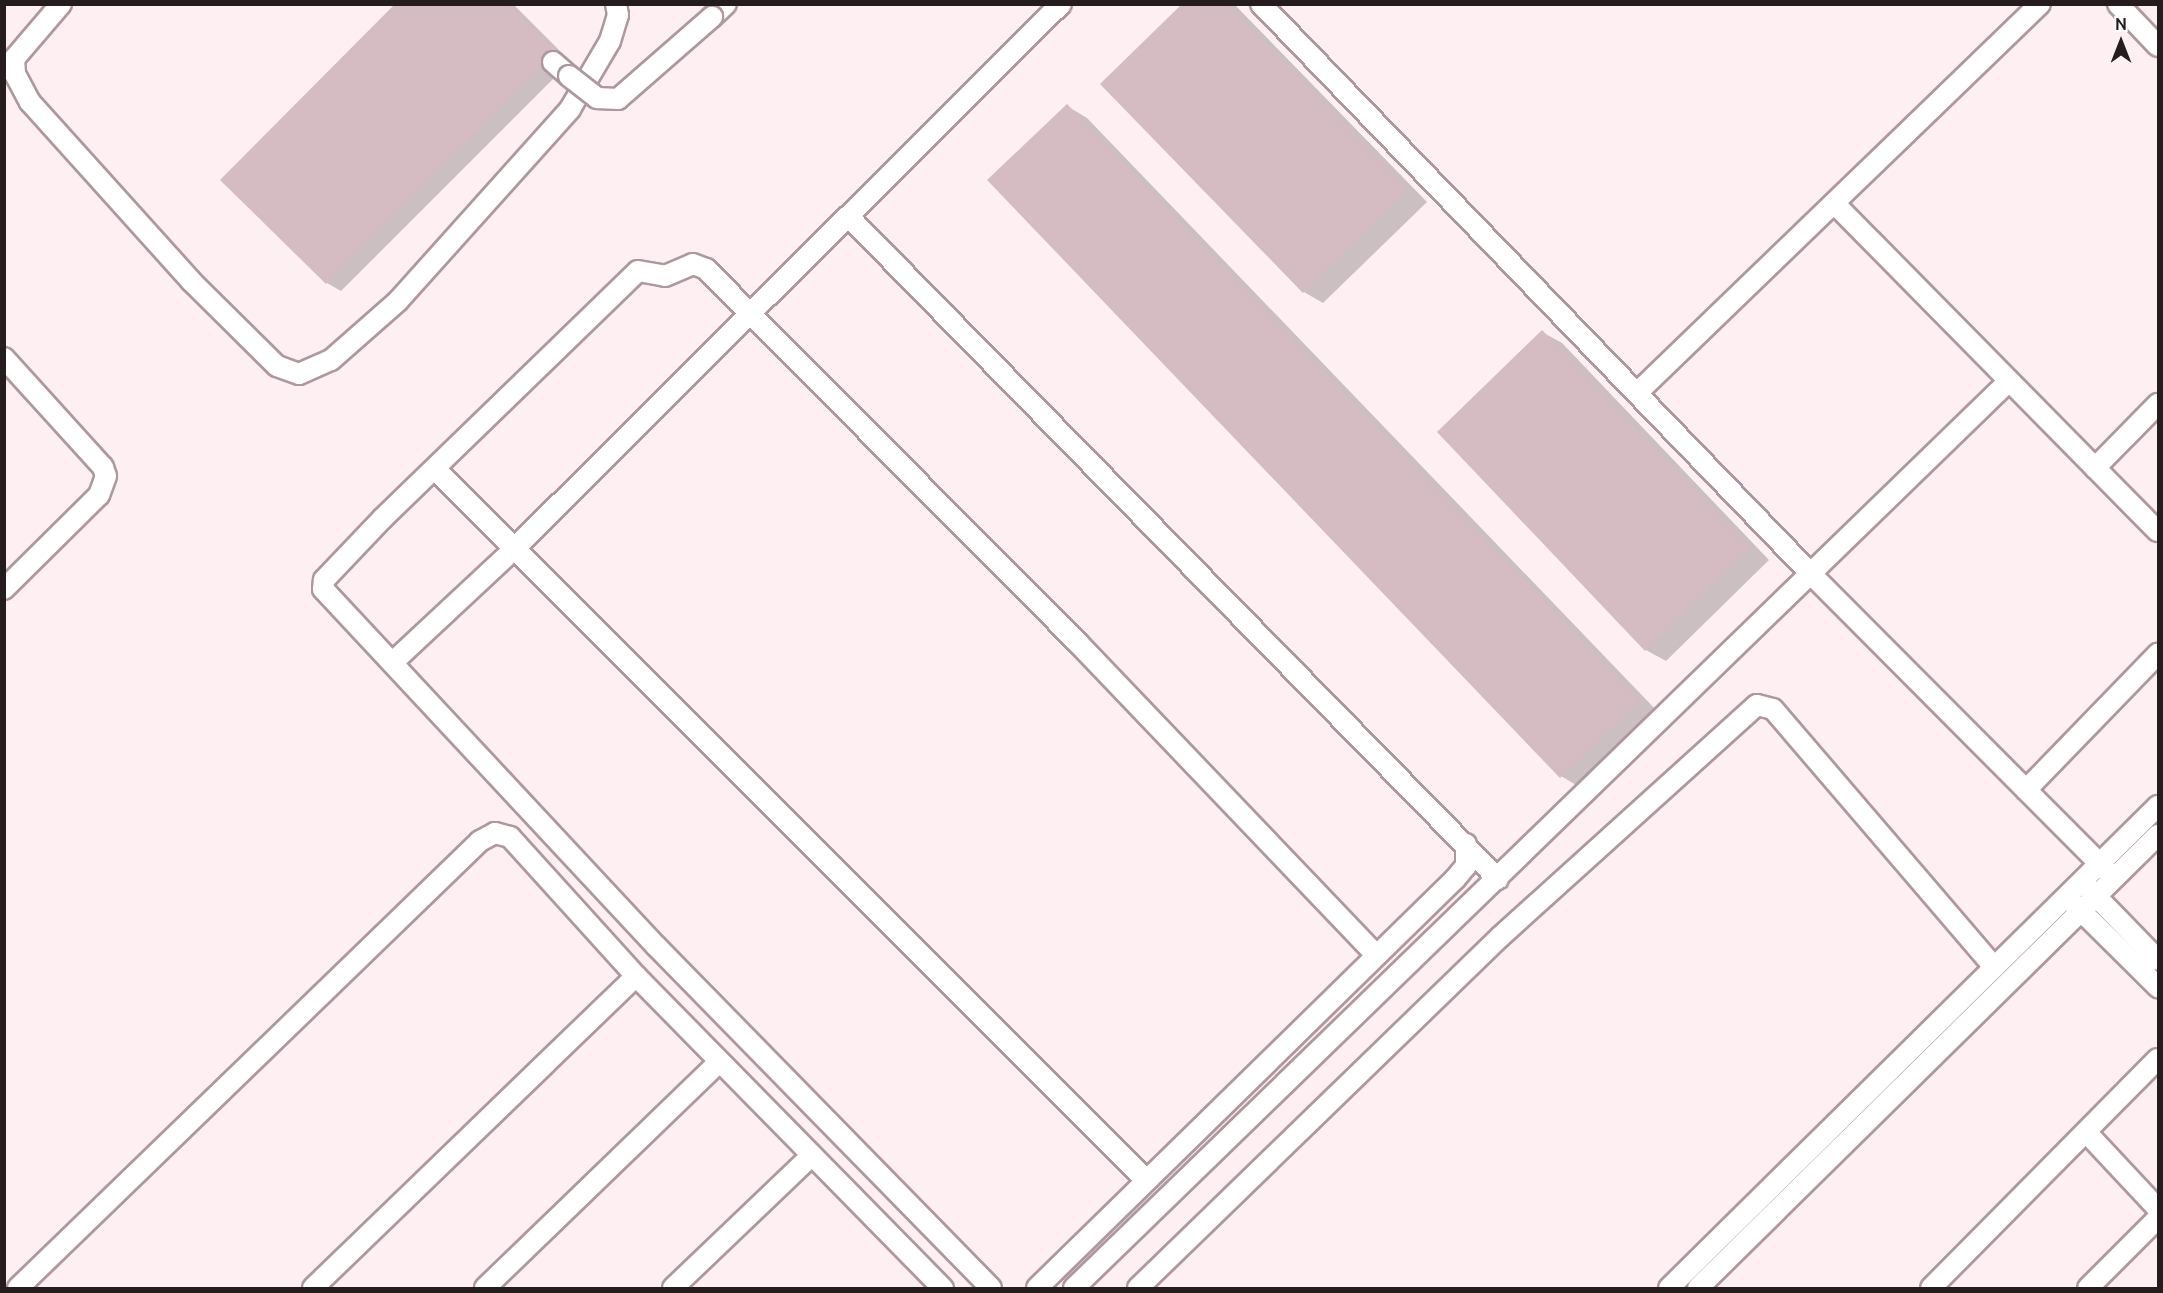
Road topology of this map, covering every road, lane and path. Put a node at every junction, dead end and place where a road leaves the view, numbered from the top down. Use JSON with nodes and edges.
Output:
{"nodes":[{"id":1,"x":61,"y":4,"type":"edge"},
{"id":2,"x":616,"y":4,"type":"edge"},
{"id":3,"x":1061,"y":4,"type":"edge"},
{"id":4,"x":1261,"y":4,"type":"edge"},
{"id":5,"x":2040,"y":4,"type":"edge"},
{"id":6,"x":2118,"y":4,"type":"edge"},
{"id":7,"x":719,"y":11,"type":"edge"},
{"id":8,"x":2158,"y":46,"type":"edge"},
{"id":9,"x":553,"y":62,"type":"dead end"},
{"id":10,"x":1834,"y":203,"type":"junction"},
{"id":11,"x":849,"y":217,"type":"junction"},
{"id":12,"x":753,"y":313,"type":"junction"},
{"id":13,"x":4,"y":358,"type":"edge"},
{"id":14,"x":2008,"y":382,"type":"junction"},
{"id":15,"x":1637,"y":393,"type":"junction"},
{"id":16,"x":2158,"y":404,"type":"edge"},
{"id":17,"x":2095,"y":468,"type":"junction"},
{"id":18,"x":435,"y":470,"type":"junction"},
{"id":19,"x":2158,"y":531,"type":"edge"},
{"id":20,"x":512,"y":551,"type":"junction"},
{"id":21,"x":1811,"y":574,"type":"junction"},
{"id":22,"x":4,"y":589,"type":"edge"},
{"id":23,"x":2158,"y":654,"type":"edge"},
{"id":24,"x":393,"y":662,"type":"junction"},
{"id":25,"x":2026,"y":790,"type":"junction"},
{"id":26,"x":2158,"y":806,"type":"edge"},
{"id":27,"x":2158,"y":835,"type":"edge"},
{"id":28,"x":1467,"y":844,"type":"junction"},
{"id":29,"x":2100,"y":864,"type":"junction"},
{"id":30,"x":2114,"y":878,"type":"junction"},
{"id":31,"x":1498,"y":879,"type":"junction"},
{"id":32,"x":2082,"y":881,"type":"junction"},
{"id":33,"x":2096,"y":897,"type":"junction"},
{"id":34,"x":2074,"y":904,"type":"junction"},
{"id":35,"x":1376,"y":955,"type":"junction"},
{"id":36,"x":2158,"y":960,"type":"edge"},
{"id":37,"x":1994,"y":967,"type":"junction"},
{"id":38,"x":636,"y":976,"type":"junction"},
{"id":39,"x":2158,"y":987,"type":"edge"},
{"id":40,"x":2158,"y":1059,"type":"edge"},
{"id":41,"x":719,"y":1062,"type":"junction"},
{"id":42,"x":2086,"y":1132,"type":"junction"},
{"id":43,"x":811,"y":1156,"type":"junction"},
{"id":44,"x":1145,"y":1179,"type":"junction"},
{"id":45,"x":2158,"y":1209,"type":"edge"},
{"id":46,"x":2158,"y":1218,"type":"edge"},
{"id":47,"x":18,"y":1288,"type":"edge"},
{"id":48,"x":313,"y":1288,"type":"edge"},
{"id":49,"x":485,"y":1288,"type":"edge"},
{"id":50,"x":673,"y":1288,"type":"edge"},
{"id":51,"x":943,"y":1288,"type":"edge"},
{"id":52,"x":991,"y":1288,"type":"edge"},
{"id":53,"x":1037,"y":1288,"type":"edge"},
{"id":54,"x":1074,"y":1288,"type":"edge"},
{"id":55,"x":1138,"y":1288,"type":"edge"},
{"id":56,"x":1669,"y":1288,"type":"edge"},
{"id":57,"x":1698,"y":1288,"type":"edge"},
{"id":58,"x":1931,"y":1288,"type":"edge"},
{"id":59,"x":2088,"y":1288,"type":"edge"}],
"edges":[{"from":1,"to":2,"type":"street"},
{"from":3,"to":11,"type":"street"},
{"from":4,"to":15,"type":"street"},
{"from":5,"to":10,"type":"street"},
{"from":6,"to":8,"type":"street"},
{"from":7,"to":9,"type":"street","bridge":true},
{"from":10,"to":14,"type":"street"},
{"from":10,"to":15,"type":"street"},
{"from":11,"to":12,"type":"street"},
{"from":11,"to":28,"type":"street"},
{"from":12,"to":18,"type":"street"},
{"from":12,"to":20,"type":"street"},
{"from":12,"to":35,"type":"street"},
{"from":13,"to":22,"type":"street"},
{"from":14,"to":17,"type":"street"},
{"from":14,"to":21,"type":"street"},
{"from":15,"to":21,"type":"street"},
{"from":16,"to":17,"type":"street"},
{"from":17,"to":19,"type":"street"},
{"from":18,"to":20,"type":"street"},
{"from":18,"to":24,"type":"street"},
{"from":20,"to":24,"type":"street"},
{"from":20,"to":44,"type":"street"},
{"from":21,"to":25,"type":"street"},
{"from":21,"to":31,"type":"street"},
{"from":23,"to":25,"type":"street"},
{"from":24,"to":52,"type":"street"},
{"from":25,"to":29,"type":"street"},
{"from":26,"to":29,"type":"street"},
{"from":27,"to":30,"type":"street"},
{"from":28,"to":31,"type":"street"},
{"from":28,"to":35,"type":"street"},
{"from":29,"to":30,"type":"street"},
{"from":29,"to":32,"type":"street"},
{"from":30,"to":33,"type":"street"},
{"from":31,"to":54,"type":"street"},
{"from":32,"to":33,"type":"street"},
{"from":32,"to":34,"type":"street"},
{"from":33,"to":34,"type":"street"},
{"from":33,"to":36,"type":"street"},
{"from":34,"to":37,"type":"street"},
{"from":34,"to":39,"type":"street"},
{"from":34,"to":57,"type":"street"},
{"from":35,"to":44,"type":"street"},
{"from":37,"to":55,"type":"street"},
{"from":37,"to":56,"type":"street"},
{"from":38,"to":41,"type":"street"},
{"from":38,"to":47,"type":"street"},
{"from":38,"to":48,"type":"street"},
{"from":40,"to":42,"type":"street"},
{"from":41,"to":43,"type":"street"},
{"from":41,"to":49,"type":"street"},
{"from":42,"to":45,"type":"street"},
{"from":42,"to":58,"type":"street"},
{"from":43,"to":50,"type":"street"},
{"from":43,"to":51,"type":"street"},
{"from":44,"to":53,"type":"street"},
{"from":46,"to":59,"type":"street"}]}
